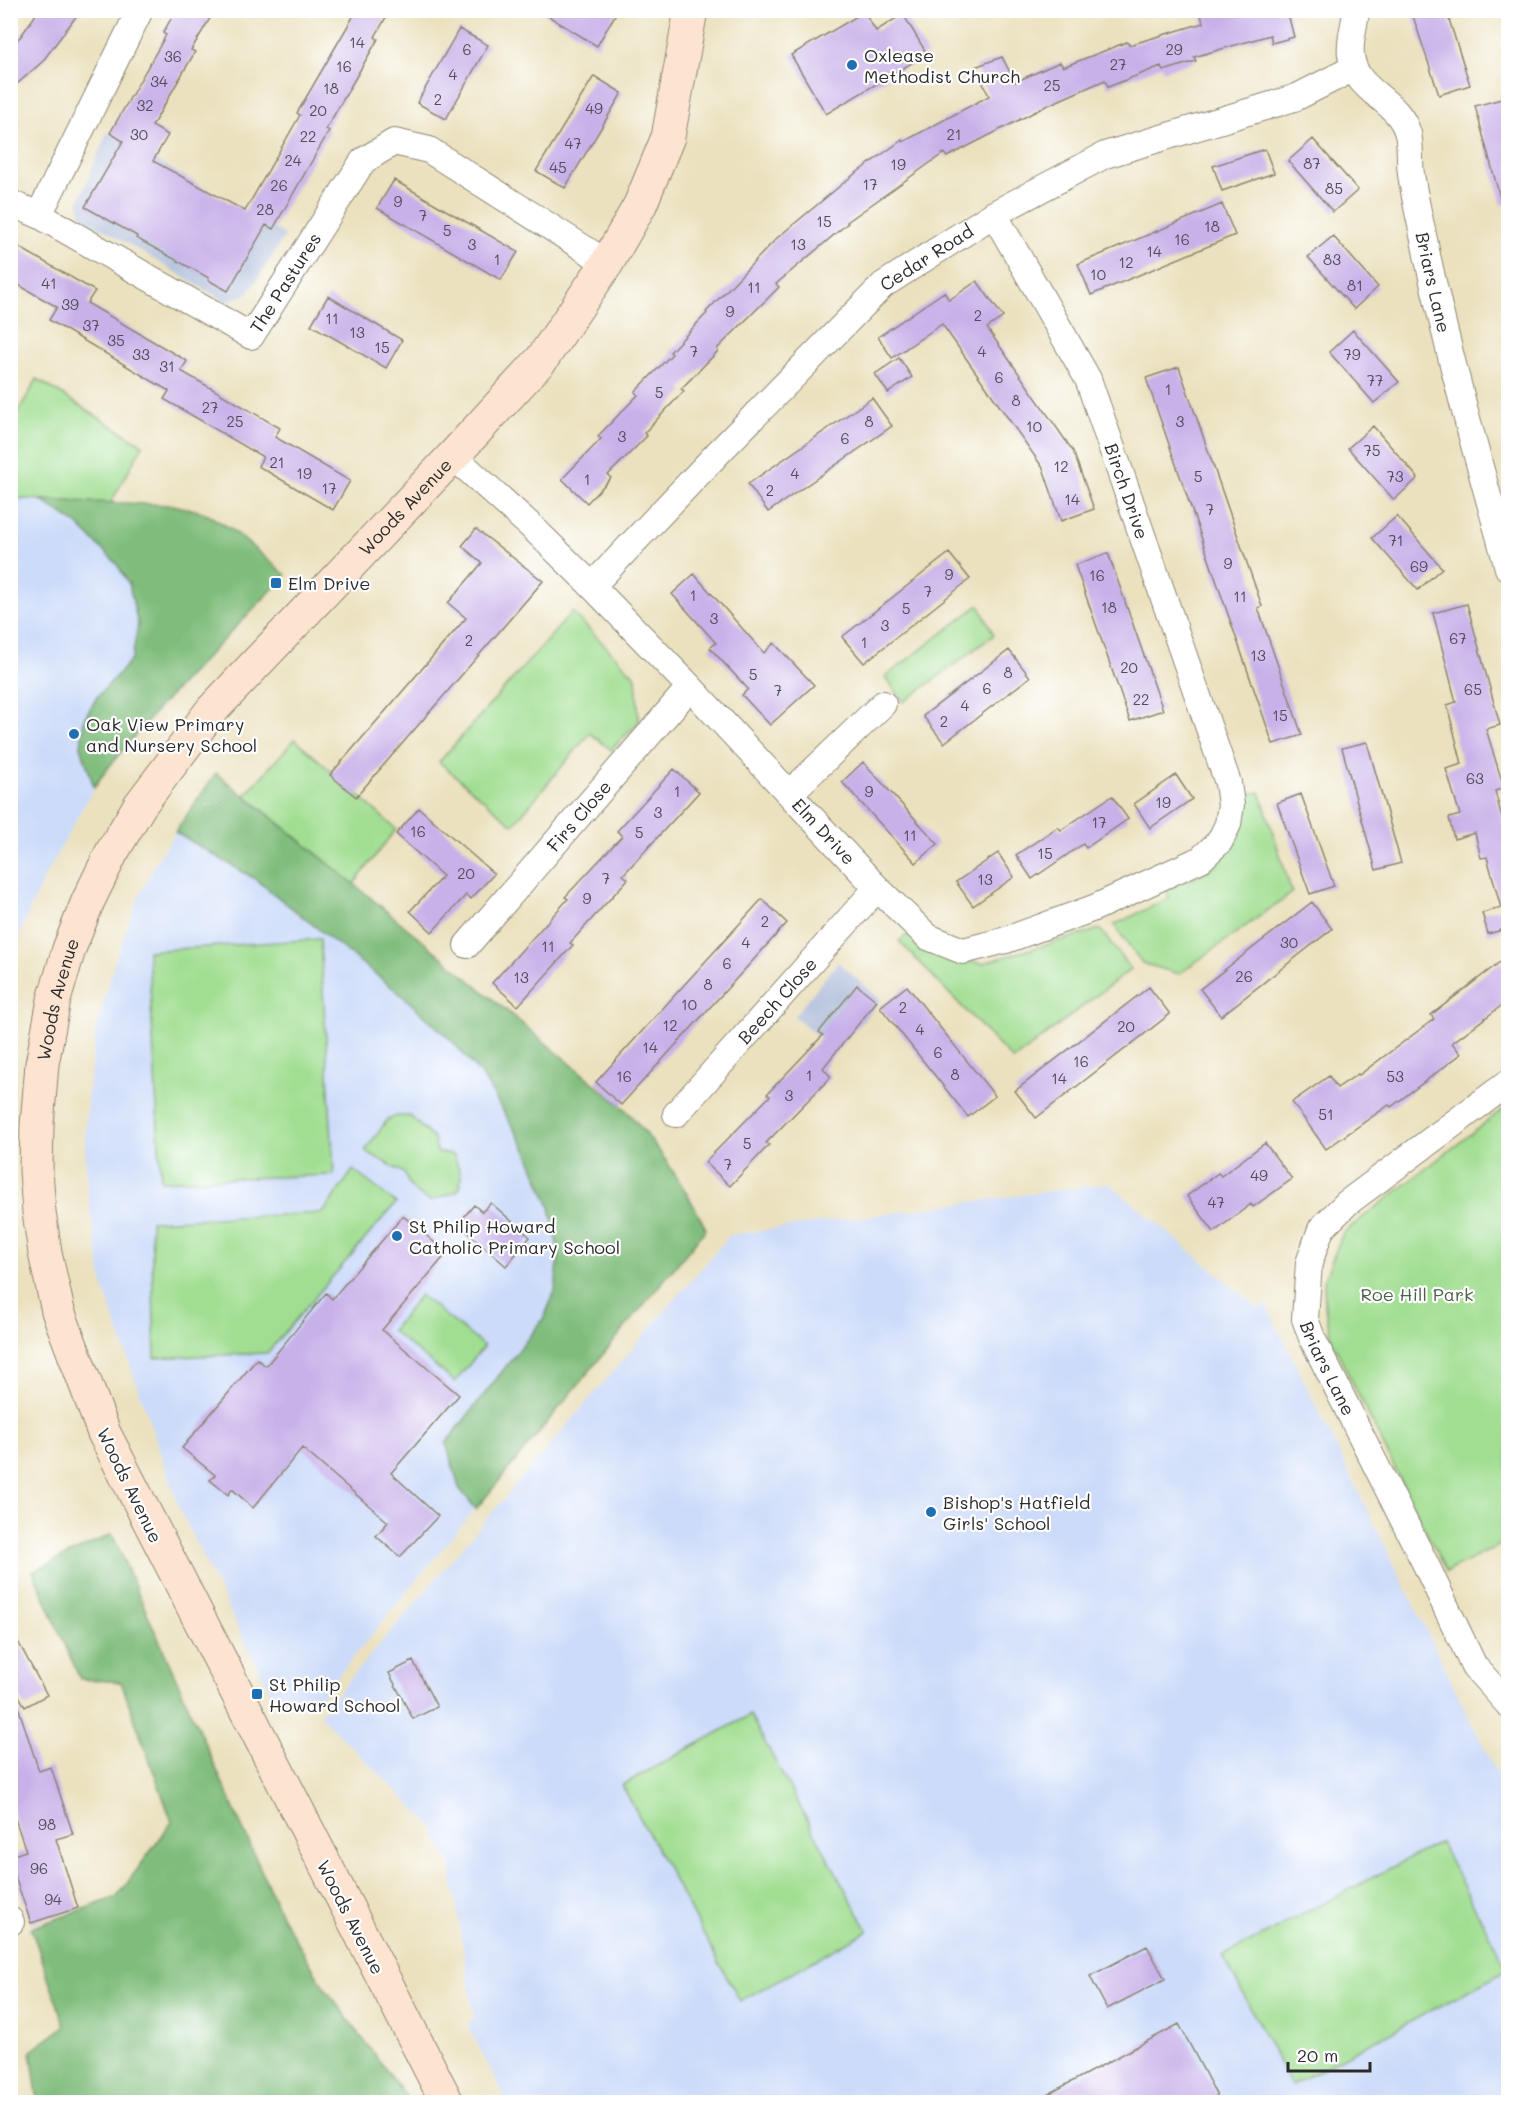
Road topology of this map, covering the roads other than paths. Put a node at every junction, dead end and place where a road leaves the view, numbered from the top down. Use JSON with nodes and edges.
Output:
{"nodes":[{"id":1,"x":140,"y":10,"type":"edge"},
{"id":2,"x":691,"y":10,"type":"edge"},
{"id":3,"x":1356,"y":10,"type":"edge"},
{"id":4,"x":1354,"y":68,"type":"junction"},
{"id":5,"x":10,"y":203,"type":"edge"},
{"id":6,"x":994,"y":214,"type":"junction"},
{"id":7,"x":39,"y":215,"type":"junction"},
{"id":8,"x":607,"y":263,"type":"junction"},
{"id":9,"x":453,"y":456,"type":"junction"},
{"id":10,"x":1509,"y":568,"type":"edge"},
{"id":11,"x":592,"y":586,"type":"junction"},
{"id":12,"x":690,"y":687,"type":"junction"},
{"id":13,"x":883,"y":704,"type":"dead end"},
{"id":14,"x":1228,"y":783,"type":"joint"},
{"id":15,"x":790,"y":793,"type":"junction"},
{"id":16,"x":878,"y":888,"type":"junction"},
{"id":17,"x":467,"y":945,"type":"dead end"},
{"id":18,"x":1509,"y":1083,"type":"edge"},
{"id":19,"x":676,"y":1114,"type":"dead end"},
{"id":20,"x":1509,"y":1704,"type":"edge"},
{"id":21,"x":447,"y":2103,"type":"edge"}],
"edges":[{"from":1,"to":7,"type":"street"},
{"from":2,"to":8,"type":"street","name":"Woods Avenue"},
{"from":3,"to":4,"type":"street"},
{"from":4,"to":6,"type":"street","name":"Cedar Road"},
{"from":4,"to":10,"type":"street","name":"Briars Lane"},
{"from":5,"to":7,"type":"street"},
{"from":6,"to":11,"type":"street","name":"Cedar Road"},
{"from":6,"to":14,"type":"street","name":"Birch Drive"},
{"from":7,"to":8,"type":"street","name":"The Pastures"},
{"from":8,"to":9,"type":"street","name":"Woods Avenue"},
{"from":9,"to":11,"type":"street","name":"Elm Drive"},
{"from":9,"to":21,"type":"street","name":"Woods Avenue"},
{"from":11,"to":12,"type":"street","name":"Elm Drive"},
{"from":12,"to":15,"type":"street","name":"Elm Drive"},
{"from":12,"to":17,"type":"street","name":"Firs Close"},
{"from":13,"to":15,"type":"street"},
{"from":14,"to":16,"type":"street","name":"Elm Drive"},
{"from":15,"to":16,"type":"street","name":"Elm Drive"},
{"from":16,"to":19,"type":"street","name":"Beech Close"},
{"from":18,"to":20,"type":"street","name":"Briars Lane"}]}
